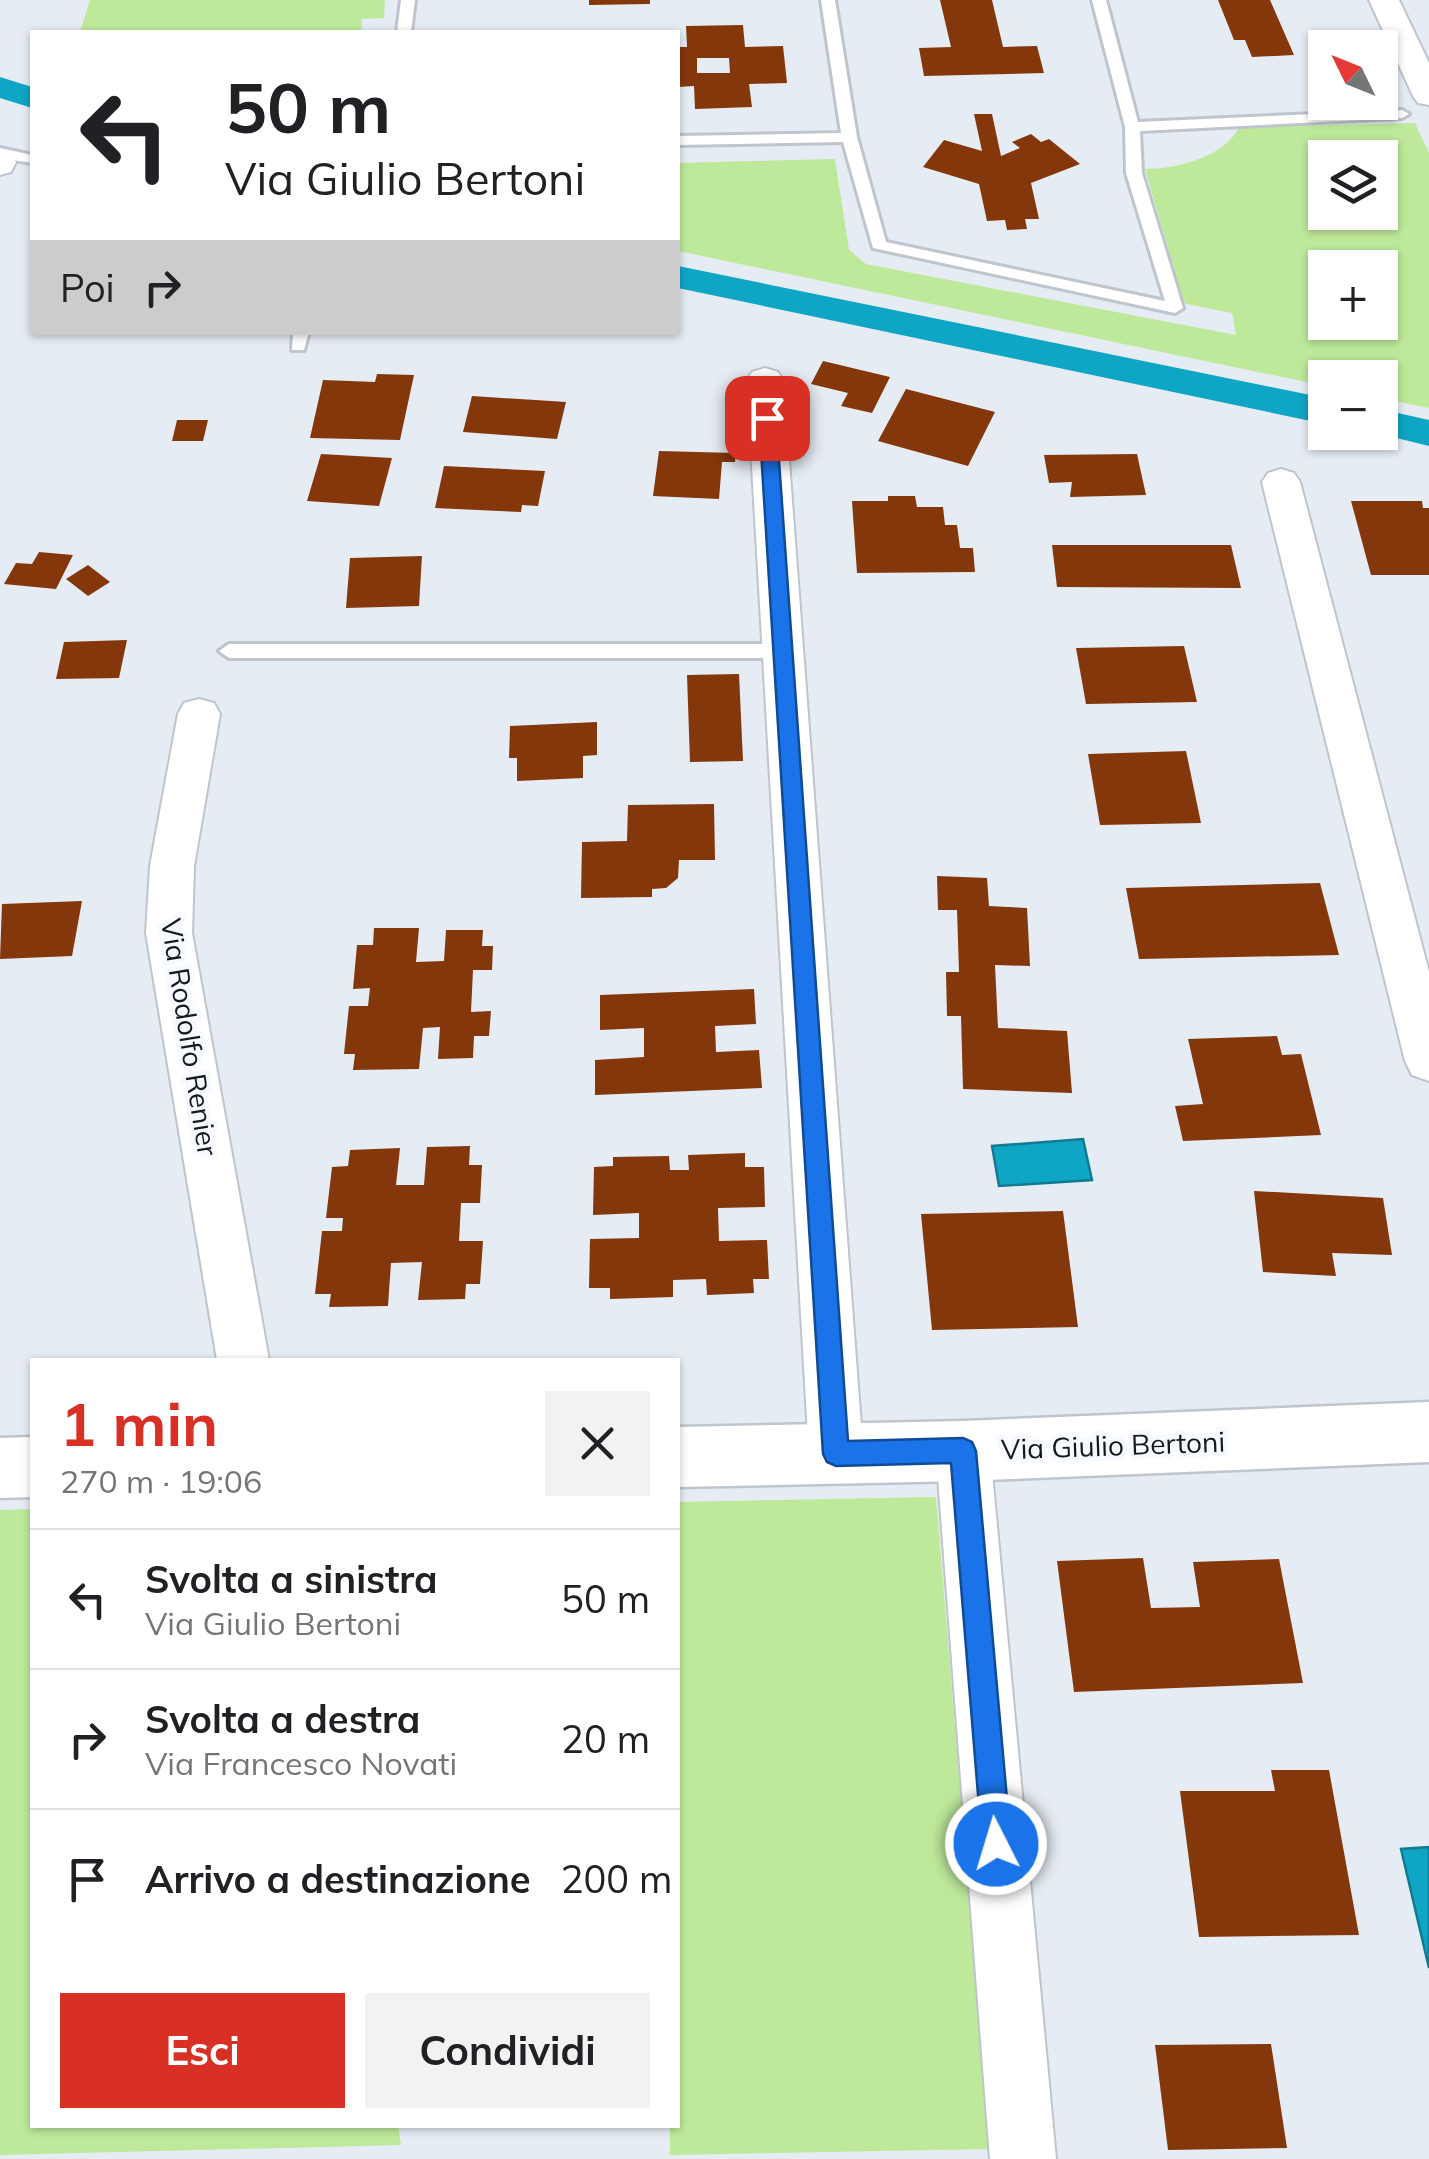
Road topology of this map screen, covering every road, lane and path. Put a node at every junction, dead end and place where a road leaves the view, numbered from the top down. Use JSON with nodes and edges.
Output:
{"nodes":[{"id":1,"x":408,"y":0,"type":"edge"},
{"id":2,"x":828,"y":0,"type":"edge"},
{"id":3,"x":1099,"y":0,"type":"edge"},
{"id":4,"x":1384,"y":0,"type":"edge"},
{"id":5,"x":404,"y":30,"type":"edge"},
{"id":6,"x":1420,"y":58,"type":"edge"},
{"id":7,"x":1429,"y":96,"type":"edge"},
{"id":8,"x":1402,"y":114,"type":"dead end"},
{"id":9,"x":1132,"y":127,"type":"junction"},
{"id":10,"x":849,"y":137,"type":"junction"},
{"id":11,"x":680,"y":141,"type":"edge"},
{"id":12,"x":0,"y":152,"type":"edge"},
{"id":13,"x":30,"y":159,"type":"edge"},
{"id":14,"x":764,"y":380,"type":"dead end"},
{"id":15,"x":1282,"y":482,"type":"dead end"},
{"id":16,"x":229,"y":651,"type":"dead end"},
{"id":17,"x":782,"y":651,"type":"junction"},
{"id":18,"x":199,"y":714,"type":"dead end"},
{"id":19,"x":1429,"y":1061,"type":"edge"},
{"id":20,"x":243,"y":1358,"type":"edge"},
{"id":21,"x":1429,"y":1432,"type":"edge"},
{"id":22,"x":963,"y":1451,"type":"junction"},
{"id":23,"x":836,"y":1454,"type":"junction"},
{"id":24,"x":680,"y":1457,"type":"edge"},
{"id":25,"x":0,"y":1468,"type":"edge"},
{"id":26,"x":30,"y":1468,"type":"edge"},
{"id":27,"x":1023,"y":2159,"type":"edge"}],
"edges":[{"from":1,"to":5,"type":"lane"},
{"from":2,"to":10,"type":"lane"},
{"from":3,"to":9,"type":"lane"},
{"from":4,"to":6,"type":"street"},
{"from":6,"to":7,"type":"street"},
{"from":8,"to":9,"type":"lane"},
{"from":9,"to":10,"type":"lane"},
{"from":10,"to":11,"type":"lane"},
{"from":12,"to":13,"type":"lane"},
{"from":14,"to":17,"type":"street"},
{"from":15,"to":19,"type":"street"},
{"from":16,"to":17,"type":"lane"},
{"from":17,"to":23,"type":"street"},
{"from":18,"to":20,"type":"street","name":"Via Rodolfo Renier"},
{"from":21,"to":22,"type":"street","name":"Via Giulio Bertoni"},
{"from":22,"to":23,"type":"street","name":"Via Giulio Bertoni"},
{"from":22,"to":27,"type":"street"},
{"from":23,"to":24,"type":"street","name":"Via Giulio Bertoni"},
{"from":25,"to":26,"type":"street"}]}
